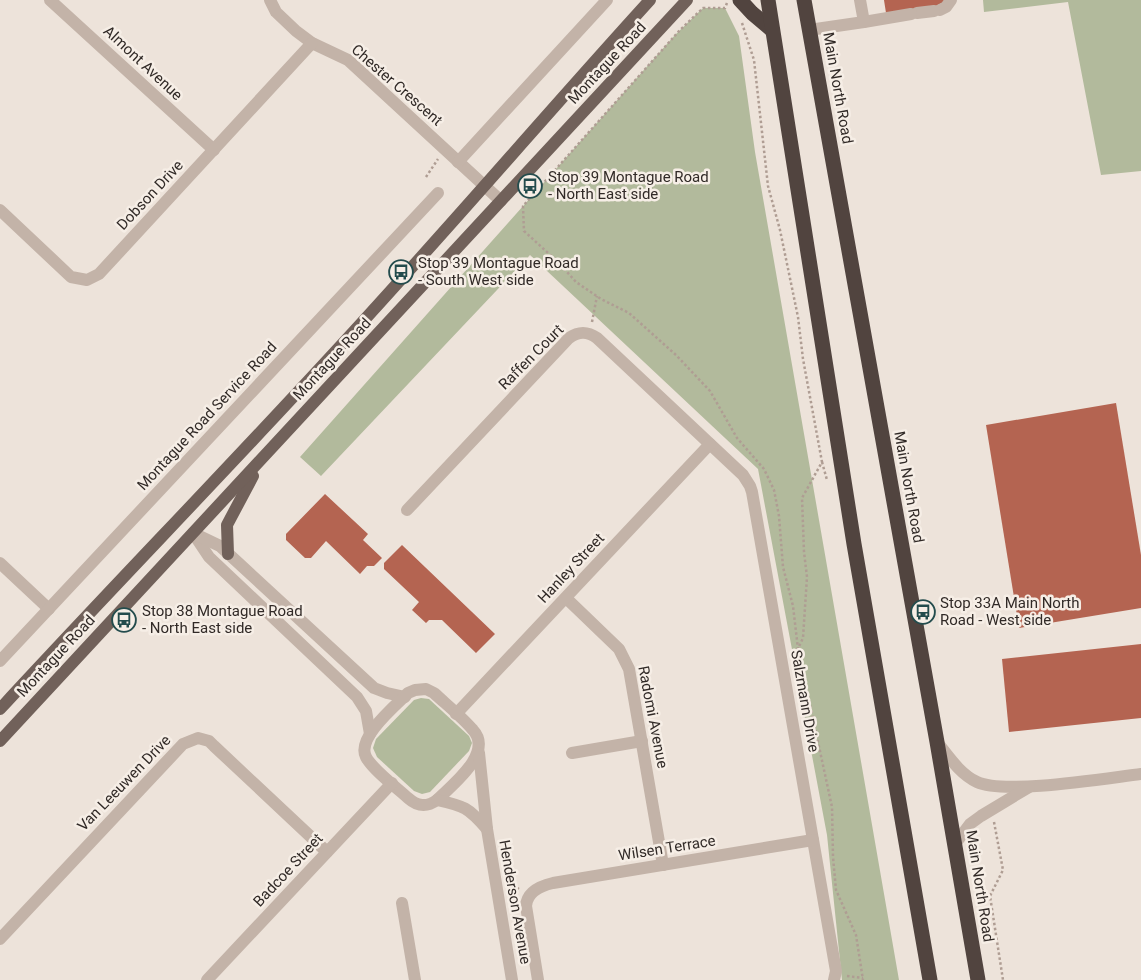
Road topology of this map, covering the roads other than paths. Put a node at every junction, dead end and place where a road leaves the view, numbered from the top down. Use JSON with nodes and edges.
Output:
{"nodes":[{"id":1,"x":50,"y":0,"type":"edge"},
{"id":2,"x":270,"y":0,"type":"edge"},
{"id":3,"x":607,"y":0,"type":"edge"},
{"id":4,"x":650,"y":0,"type":"edge"},
{"id":5,"x":687,"y":0,"type":"edge"},
{"id":6,"x":740,"y":0,"type":"edge"},
{"id":7,"x":768,"y":0,"type":"edge"},
{"id":8,"x":804,"y":0,"type":"edge"},
{"id":9,"x":860,"y":0,"type":"edge"},
{"id":10,"x":951,"y":0,"type":"edge"},
{"id":11,"x":864,"y":22,"type":"junction"},
{"id":12,"x":772,"y":30,"type":"junction"},
{"id":13,"x":809,"y":30,"type":"junction"},
{"id":14,"x":312,"y":43,"type":"junction"},
{"id":15,"x":214,"y":150,"type":"junction"},
{"id":16,"x":458,"y":162,"type":"junction"},
{"id":17,"x":485,"y":186,"type":"junction"},
{"id":18,"x":438,"y":193,"type":"dead end"},
{"id":19,"x":500,"y":202,"type":"junction"},
{"id":20,"x":0,"y":210,"type":"edge"},
{"id":21,"x":710,"y":444,"type":"junction"},
{"id":22,"x":261,"y":460,"type":"junction"},
{"id":23,"x":407,"y":510,"type":"dead end"},
{"id":24,"x":177,"y":519,"type":"junction"},
{"id":25,"x":193,"y":533,"type":"junction"},
{"id":26,"x":228,"y":554,"type":"junction"},
{"id":27,"x":0,"y":563,"type":"edge"},
{"id":28,"x":566,"y":598,"type":"junction"},
{"id":29,"x":49,"y":609,"type":"junction"},
{"id":30,"x":0,"y":661,"type":"edge"},
{"id":31,"x":405,"y":697,"type":"junction"},
{"id":32,"x":0,"y":709,"type":"edge"},
{"id":33,"x":456,"y":714,"type":"junction"},
{"id":34,"x":370,"y":734,"type":"junction"},
{"id":35,"x":0,"y":741,"type":"edge"},
{"id":36,"x":642,"y":741,"type":"junction"},
{"id":37,"x":937,"y":742,"type":"junction"},
{"id":38,"x":479,"y":753,"type":"junction"},
{"id":39,"x":572,"y":753,"type":"dead end"},
{"id":40,"x":1141,"y":774,"type":"edge"},
{"id":41,"x":392,"y":783,"type":"junction"},
{"id":42,"x":1031,"y":786,"type":"junction"},
{"id":43,"x":437,"y":800,"type":"junction"},
{"id":44,"x":486,"y":829,"type":"junction"},
{"id":45,"x":813,"y":840,"type":"junction"},
{"id":46,"x":955,"y":844,"type":"junction"},
{"id":47,"x":327,"y":852,"type":"junction"},
{"id":48,"x":663,"y":865,"type":"junction"},
{"id":49,"x":402,"y":903,"type":"dead end"},
{"id":50,"x":0,"y":939,"type":"edge"},
{"id":51,"x":839,"y":978,"type":"edge"},
{"id":52,"x":207,"y":980,"type":"edge"},
{"id":53,"x":415,"y":980,"type":"edge"},
{"id":54,"x":512,"y":980,"type":"edge"},
{"id":55,"x":538,"y":980,"type":"edge"},
{"id":56,"x":930,"y":980,"type":"edge"},
{"id":57,"x":978,"y":980,"type":"edge"}],
"edges":[{"from":1,"to":15,"type":"street","name":"Almont Avenue"},
{"from":2,"to":14,"type":"street","name":"Chester Crescent"},
{"from":3,"to":16,"type":"street"},
{"from":4,"to":17,"type":"main road","name":"Montague Road"},
{"from":5,"to":19,"type":"main road","name":"Montague Road"},
{"from":6,"to":12,"type":"highway"},
{"from":7,"to":12,"type":"highway"},
{"from":8,"to":13,"type":"highway","name":"Main North Road"},
{"from":9,"to":11,"type":"street"},
{"from":10,"to":11,"type":"street"},
{"from":11,"to":13,"type":"street"},
{"from":12,"to":56,"type":"highway"},
{"from":13,"to":37,"type":"highway","name":"Main North Road"},
{"from":14,"to":15,"type":"street","name":"Dobson Drive"},
{"from":14,"to":16,"type":"street","name":"Chester Crescent"},
{"from":15,"to":20,"type":"street","name":"Dobson Drive"},
{"from":16,"to":17,"type":"street","name":"Chester Crescent"},
{"from":17,"to":19,"type":"street","name":"Chester Crescent"},
{"from":17,"to":24,"type":"main road","name":"Montague Road"},
{"from":18,"to":29,"type":"street","name":"Montague Road Service Road"},
{"from":19,"to":22,"type":"main road","name":"Montague Road"},
{"from":21,"to":23,"type":"street","name":"Raffen Court"},
{"from":21,"to":28,"type":"street","name":"Hanley Street"},
{"from":21,"to":45,"type":"street","name":"Salzmann Drive"},
{"from":22,"to":25,"type":"main road","name":"Montague Road"},
{"from":22,"to":26,"type":"main road"},
{"from":24,"to":25,"type":"main road"},
{"from":24,"to":32,"type":"main road","name":"Montague Road"},
{"from":25,"to":26,"type":"street"},
{"from":25,"to":34,"type":"street"},
{"from":25,"to":35,"type":"main road","name":"Montague Road"},
{"from":26,"to":31,"type":"street"},
{"from":27,"to":29,"type":"street"},
{"from":28,"to":33,"type":"street","name":"Hanley Street"},
{"from":28,"to":36,"type":"street","name":"Radomi Avenue"},
{"from":29,"to":30,"type":"street","name":"Montague Road Service Road"},
{"from":31,"to":33,"type":"street"},
{"from":31,"to":34,"type":"street"},
{"from":33,"to":38,"type":"street"},
{"from":34,"to":41,"type":"street"},
{"from":36,"to":39,"type":"street"},
{"from":36,"to":48,"type":"street","name":"Radomi Avenue"},
{"from":37,"to":42,"type":"street"},
{"from":37,"to":46,"type":"highway","name":"Main North Road"},
{"from":38,"to":43,"type":"street"},
{"from":38,"to":44,"type":"street","name":"Henderson Avenue"},
{"from":40,"to":42,"type":"street"},
{"from":41,"to":43,"type":"street"},
{"from":41,"to":47,"type":"street","name":"Badcoe Street"},
{"from":42,"to":46,"type":"street"},
{"from":43,"to":44,"type":"street","name":"Henderson Avenue"},
{"from":44,"to":54,"type":"street","name":"Henderson Avenue"},
{"from":45,"to":48,"type":"street","name":"Wilsen Terrace"},
{"from":45,"to":51,"type":"street","name":"Salzmann Drive"},
{"from":46,"to":57,"type":"highway","name":"Main North Road"},
{"from":47,"to":50,"type":"street","name":"Van Leeuwen Drive"},
{"from":47,"to":52,"type":"street","name":"Badcoe Street"},
{"from":48,"to":55,"type":"street","name":"Wilsen Terrace"},
{"from":49,"to":53,"type":"street"}]}
